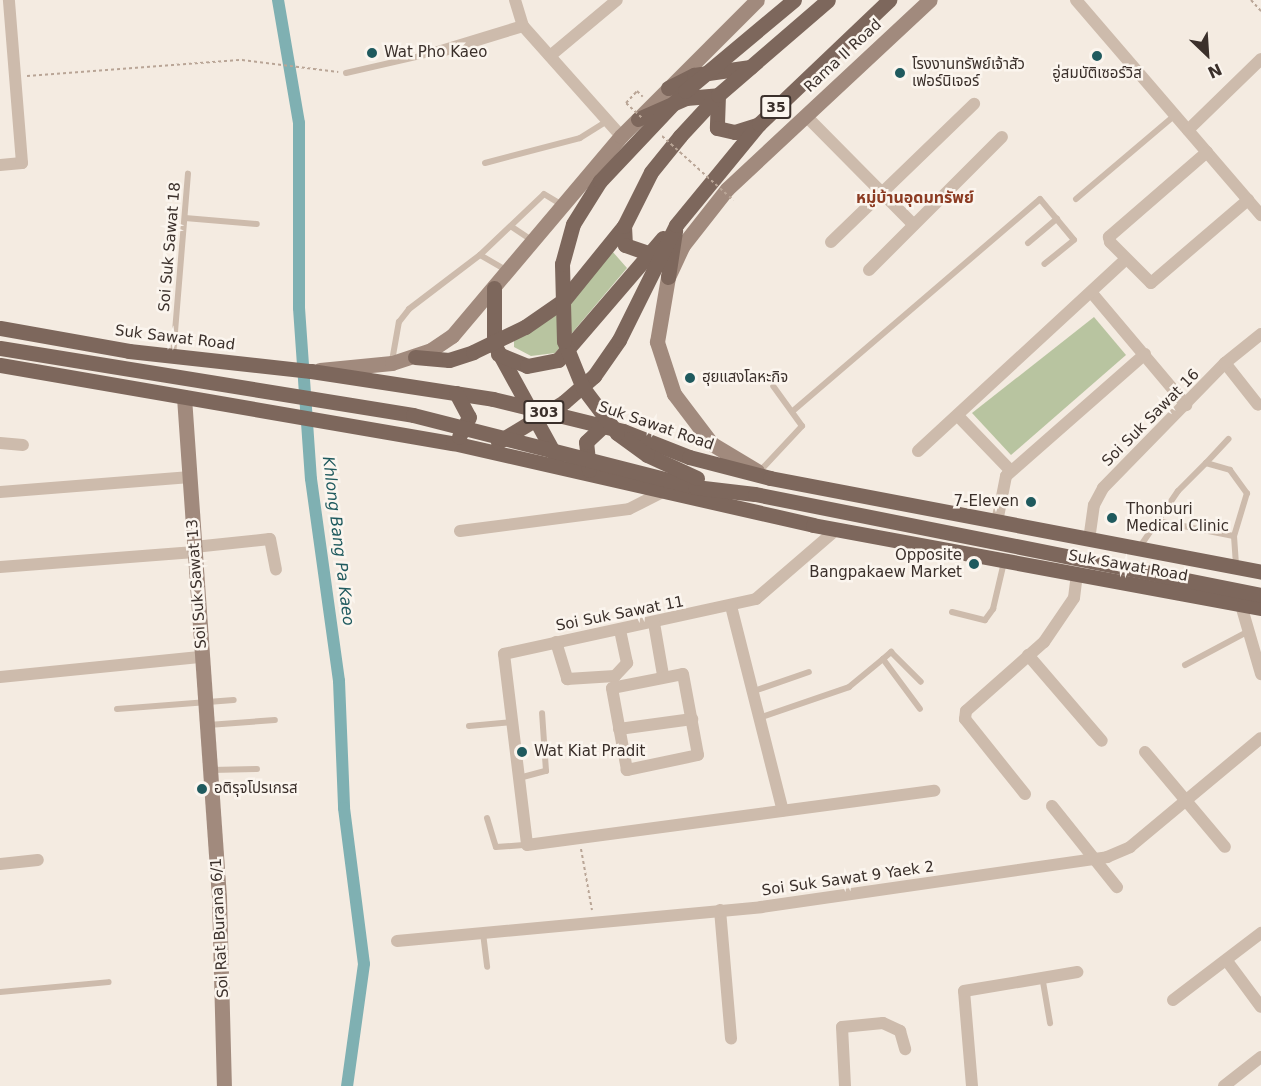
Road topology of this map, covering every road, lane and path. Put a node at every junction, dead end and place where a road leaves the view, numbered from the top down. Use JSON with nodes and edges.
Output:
{"nodes":[{"id":1,"x":9,"y":0,"type":"edge"},
{"id":2,"x":515,"y":0,"type":"edge"},
{"id":3,"x":617,"y":0,"type":"edge"},
{"id":4,"x":757,"y":0,"type":"edge"},
{"id":5,"x":794,"y":0,"type":"edge"},
{"id":6,"x":828,"y":0,"type":"edge"},
{"id":7,"x":889,"y":0,"type":"edge"},
{"id":8,"x":930,"y":0,"type":"edge"},
{"id":9,"x":1076,"y":0,"type":"edge"},
{"id":10,"x":1251,"y":0,"type":"edge"},
{"id":11,"x":1261,"y":11,"type":"edge"},
{"id":12,"x":523,"y":26,"type":"junction"},
{"id":13,"x":438,"y":52,"type":"joint"},
{"id":14,"x":550,"y":56,"type":"junction"},
{"id":15,"x":1261,"y":59,"type":"edge"},
{"id":16,"x":750,"y":67,"type":"junction"},
{"id":17,"x":345,"y":73,"type":"joint"},
{"id":18,"x":15,"y":77,"type":"junction"},
{"id":19,"x":668,"y":88,"type":"junction"},
{"id":20,"x":718,"y":95,"type":"junction"},
{"id":21,"x":645,"y":98,"type":"dead end"},
{"id":22,"x":974,"y":104,"type":"dead end"},
{"id":23,"x":1175,"y":115,"type":"junction"},
{"id":24,"x":806,"y":116,"type":"junction"},
{"id":25,"x":607,"y":121,"type":"junction"},
{"id":26,"x":644,"y":122,"type":"junction"},
{"id":27,"x":759,"y":124,"type":"junction"},
{"id":28,"x":1188,"y":130,"type":"junction"},
{"id":29,"x":659,"y":133,"type":"dead end"},
{"id":30,"x":621,"y":136,"type":"junction"},
{"id":31,"x":1002,"y":137,"type":"dead end"},
{"id":32,"x":1207,"y":152,"type":"junction"},
{"id":33,"x":485,"y":163,"type":"dead end"},
{"id":34,"x":0,"y":165,"type":"edge"},
{"id":35,"x":188,"y":174,"type":"dead end"},
{"id":36,"x":881,"y":193,"type":"junction"},
{"id":37,"x":1076,"y":199,"type":"dead end"},
{"id":38,"x":733,"y":200,"type":"dead end"},
{"id":39,"x":1248,"y":200,"type":"junction"},
{"id":40,"x":563,"y":206,"type":"junction"},
{"id":41,"x":1261,"y":215,"type":"edge"},
{"id":42,"x":185,"y":218,"type":"junction"},
{"id":43,"x":1057,"y":219,"type":"junction"},
{"id":44,"x":257,"y":224,"type":"dead end"},
{"id":45,"x":676,"y":225,"type":"junction"},
{"id":46,"x":914,"y":225,"type":"junction"},
{"id":47,"x":624,"y":226,"type":"junction"},
{"id":48,"x":512,"y":227,"type":"junction"},
{"id":49,"x":534,"y":242,"type":"junction"},
{"id":50,"x":831,"y":242,"type":"dead end"},
{"id":51,"x":1028,"y":243,"type":"dead end"},
{"id":52,"x":648,"y":253,"type":"junction"},
{"id":53,"x":480,"y":255,"type":"junction"},
{"id":54,"x":1125,"y":260,"type":"junction"},
{"id":55,"x":1044,"y":264,"type":"dead end"},
{"id":56,"x":869,"y":270,"type":"dead end"},
{"id":57,"x":509,"y":271,"type":"junction"},
{"id":58,"x":668,"y":277,"type":"junction"},
{"id":59,"x":494,"y":288,"type":"junction"},
{"id":60,"x":1091,"y":292,"type":"junction"},
{"id":61,"x":0,"y":328,"type":"edge"},
{"id":62,"x":1261,"y":334,"type":"edge"},
{"id":63,"x":0,"y":348,"type":"edge"},
{"id":64,"x":496,"y":349,"type":"junction"},
{"id":65,"x":1144,"y":354,"type":"junction"},
{"id":66,"x":173,"y":357,"type":"junction"},
{"id":67,"x":415,"y":357,"type":"junction"},
{"id":68,"x":392,"y":363,"type":"junction"},
{"id":69,"x":1225,"y":363,"type":"junction"},
{"id":70,"x":0,"y":364,"type":"edge"},
{"id":71,"x":311,"y":371,"type":"junction"},
{"id":72,"x":773,"y":386,"type":"dead end"},
{"id":73,"x":456,"y":393,"type":"junction"},
{"id":74,"x":184,"y":397,"type":"junction"},
{"id":75,"x":1186,"y":405,"type":"junction"},
{"id":76,"x":1258,"y":405,"type":"dead end"},
{"id":77,"x":526,"y":408,"type":"junction"},
{"id":78,"x":794,"y":410,"type":"junction"},
{"id":79,"x":549,"y":413,"type":"junction"},
{"id":80,"x":958,"y":416,"type":"junction"},
{"id":81,"x":534,"y":423,"type":"junction"},
{"id":82,"x":603,"y":426,"type":"junction"},
{"id":83,"x":1228,"y":439,"type":"dead end"},
{"id":84,"x":0,"y":443,"type":"edge"},
{"id":85,"x":453,"y":443,"type":"junction"},
{"id":86,"x":23,"y":445,"type":"dead end"},
{"id":87,"x":479,"y":449,"type":"junction"},
{"id":88,"x":918,"y":451,"type":"dead end"},
{"id":89,"x":1206,"y":463,"type":"junction"},
{"id":90,"x":1011,"y":471,"type":"junction"},
{"id":91,"x":565,"y":472,"type":"junction"},
{"id":92,"x":764,"y":475,"type":"junction"},
{"id":93,"x":190,"y":477,"type":"junction"},
{"id":94,"x":593,"y":478,"type":"junction"},
{"id":95,"x":0,"y":492,"type":"edge"},
{"id":96,"x":660,"y":493,"type":"junction"},
{"id":97,"x":755,"y":494,"type":"junction"},
{"id":98,"x":1158,"y":521,"type":"junction"},
{"id":99,"x":997,"y":522,"type":"junction"},
{"id":100,"x":837,"y":529,"type":"junction"},
{"id":101,"x":460,"y":531,"type":"dead end"},
{"id":102,"x":1234,"y":536,"type":"junction"},
{"id":103,"x":1089,"y":540,"type":"junction"},
{"id":104,"x":1139,"y":548,"type":"junction"},
{"id":105,"x":194,"y":550,"type":"junction"},
{"id":106,"x":1004,"y":562,"type":"junction"},
{"id":107,"x":0,"y":567,"type":"edge"},
{"id":108,"x":1236,"y":567,"type":"junction"},
{"id":109,"x":276,"y":569,"type":"dead end"},
{"id":110,"x":1261,"y":572,"type":"edge"},
{"id":111,"x":1077,"y":575,"type":"junction"},
{"id":112,"x":1261,"y":595,"type":"edge"},
{"id":113,"x":1241,"y":605,"type":"junction"},
{"id":114,"x":731,"y":606,"type":"junction"},
{"id":115,"x":1261,"y":608,"type":"edge"},
{"id":116,"x":952,"y":612,"type":"dead end"},
{"id":117,"x":654,"y":623,"type":"junction"},
{"id":118,"x":620,"y":631,"type":"junction"},
{"id":119,"x":1250,"y":631,"type":"junction"},
{"id":120,"x":556,"y":642,"type":"junction"},
{"id":121,"x":1028,"y":655,"type":"junction"},
{"id":122,"x":202,"y":657,"type":"junction"},
{"id":123,"x":883,"y":659,"type":"junction"},
{"id":124,"x":1185,"y":665,"type":"dead end"},
{"id":125,"x":809,"y":672,"type":"dead end"},
{"id":126,"x":1261,"y":674,"type":"edge"},
{"id":127,"x":663,"y":675,"type":"junction"},
{"id":128,"x":0,"y":677,"type":"edge"},
{"id":129,"x":921,"y":682,"type":"dead end"},
{"id":130,"x":754,"y":691,"type":"junction"},
{"id":131,"x":234,"y":700,"type":"dead end"},
{"id":132,"x":206,"y":704,"type":"junction"},
{"id":133,"x":117,"y":708,"type":"dead end"},
{"id":134,"x":920,"y":709,"type":"dead end"},
{"id":135,"x":542,"y":713,"type":"dead end"},
{"id":136,"x":762,"y":717,"type":"junction"},
{"id":137,"x":692,"y":719,"type":"junction"},
{"id":138,"x":275,"y":720,"type":"dead end"},
{"id":139,"x":512,"y":722,"type":"junction"},
{"id":140,"x":207,"y":725,"type":"junction"},
{"id":141,"x":469,"y":726,"type":"dead end"},
{"id":142,"x":619,"y":729,"type":"junction"},
{"id":143,"x":1261,"y":738,"type":"edge"},
{"id":144,"x":1102,"y":741,"type":"dead end"},
{"id":145,"x":1145,"y":752,"type":"dead end"},
{"id":146,"x":257,"y":769,"type":"dead end"},
{"id":147,"x":210,"y":770,"type":"junction"},
{"id":148,"x":519,"y":778,"type":"junction"},
{"id":149,"x":934,"y":791,"type":"dead end"},
{"id":150,"x":1025,"y":794,"type":"dead end"},
{"id":151,"x":1187,"y":802,"type":"junction"},
{"id":152,"x":1052,"y":806,"type":"dead end"},
{"id":153,"x":783,"y":811,"type":"junction"},
{"id":154,"x":487,"y":818,"type":"dead end"},
{"id":155,"x":580,"y":837,"type":"junction"},
{"id":156,"x":527,"y":844,"type":"junction"},
{"id":157,"x":1225,"y":847,"type":"dead end"},
{"id":158,"x":1095,"y":859,"type":"junction"},
{"id":159,"x":38,"y":860,"type":"dead end"},
{"id":160,"x":0,"y":864,"type":"edge"},
{"id":161,"x":1117,"y":887,"type":"dead end"},
{"id":162,"x":720,"y":910,"type":"junction"},
{"id":163,"x":593,"y":922,"type":"junction"},
{"id":164,"x":483,"y":933,"type":"junction"},
{"id":165,"x":1261,"y":933,"type":"edge"},
{"id":166,"x":397,"y":941,"type":"dead end"},
{"id":167,"x":1227,"y":962,"type":"junction"},
{"id":168,"x":486,"y":967,"type":"dead end"},
{"id":169,"x":1077,"y":972,"type":"dead end"},
{"id":170,"x":1042,"y":976,"type":"junction"},
{"id":171,"x":109,"y":982,"type":"dead end"},
{"id":172,"x":0,"y":992,"type":"edge"},
{"id":173,"x":1173,"y":1000,"type":"dead end"},
{"id":174,"x":1261,"y":1007,"type":"edge"},
{"id":175,"x":1050,"y":1023,"type":"dead end"},
{"id":176,"x":731,"y":1039,"type":"dead end"},
{"id":177,"x":905,"y":1049,"type":"dead end"},
{"id":178,"x":1261,"y":1057,"type":"edge"},
{"id":179,"x":224,"y":1086,"type":"edge"},
{"id":180,"x":845,"y":1086,"type":"edge"},
{"id":181,"x":972,"y":1086,"type":"edge"},
{"id":182,"x":1224,"y":1086,"type":"edge"}],
"edges":[{"from":1,"to":18,"type":"street"},
{"from":2,"to":12,"type":"street"},
{"from":3,"to":14,"type":"street"},
{"from":4,"to":19,"type":"main road"},
{"from":5,"to":97,"type":"main road","bridge":true},
{"from":6,"to":16,"type":"main road"},
{"from":7,"to":27,"type":"main road","name":"Rama II Road","number":"35"},
{"from":8,"to":24,"type":"main road","name":"Rama II Road","number":"35"},
{"from":9,"to":23,"type":"street"},
{"from":10,"to":11,"type":"path"},
{"from":12,"to":13,"type":"street"},
{"from":12,"to":14,"type":"street"},
{"from":13,"to":17,"type":"lane"},
{"from":14,"to":25,"type":"street"},
{"from":15,"to":28,"type":"street"},
{"from":16,"to":19,"type":"main road"},
{"from":16,"to":20,"type":"main road"},
{"from":17,"to":18,"type":"path"},
{"from":18,"to":34,"type":"street"},
{"from":19,"to":26,"type":"main road"},
{"from":20,"to":26,"type":"main road"},
{"from":20,"to":27,"type":"main road"},
{"from":20,"to":47,"type":"main road"},
{"from":21,"to":26,"type":"path","bridge":true},
{"from":22,"to":36,"type":"street"},
{"from":23,"to":28,"type":"street"},
{"from":23,"to":37,"type":"lane"},
{"from":24,"to":36,"type":"street"},
{"from":24,"to":58,"type":"main road","name":"Rama II Road","number":"35"},
{"from":25,"to":30,"type":"street"},
{"from":25,"to":33,"type":"lane"},
{"from":26,"to":30,"type":"main road"},
{"from":27,"to":45,"type":"main road","name":"Rama II Road","number":"35"},
{"from":28,"to":32,"type":"street"},
{"from":29,"to":38,"type":"path","bridge":true},
{"from":30,"to":40,"type":"main road"},
{"from":31,"to":46,"type":"street"},
{"from":32,"to":39,"type":"street"},
{"from":32,"to":54,"type":"street"},
{"from":35,"to":42,"type":"lane","name":"Soi Suk Sawat 18"},
{"from":36,"to":46,"type":"street"},
{"from":36,"to":50,"type":"street"},
{"from":39,"to":41,"type":"street"},
{"from":39,"to":54,"type":"street"},
{"from":40,"to":48,"type":"lane"},
{"from":40,"to":49,"type":"main road"},
{"from":42,"to":44,"type":"lane"},
{"from":42,"to":66,"type":"lane","name":"Soi Suk Sawat 18"},
{"from":43,"to":51,"type":"lane"},
{"from":43,"to":55,"type":"lane"},
{"from":43,"to":78,"type":"lane"},
{"from":45,"to":52,"type":"main road"},
{"from":45,"to":58,"type":"main road"},
{"from":45,"to":79,"type":"main road","name":"Rama II Road","number":"35"},
{"from":46,"to":56,"type":"street"},
{"from":47,"to":52,"type":"main road"},
{"from":47,"to":64,"type":"main road"},
{"from":48,"to":49,"type":"lane"},
{"from":48,"to":53,"type":"lane"},
{"from":49,"to":57,"type":"main road"},
{"from":52,"to":64,"type":"main road"},
{"from":53,"to":57,"type":"lane"},
{"from":53,"to":68,"type":"lane"},
{"from":54,"to":60,"type":"street"},
{"from":57,"to":59,"type":"main road"},
{"from":58,"to":92,"type":"main road","name":"Rama II Road","number":"35"},
{"from":59,"to":64,"type":"main road"},
{"from":59,"to":67,"type":"main road"},
{"from":60,"to":65,"type":"street"},
{"from":60,"to":80,"type":"street"},
{"from":61,"to":66,"type":"main road","name":"Suk Sawat Road","number":"303"},
{"from":62,"to":69,"type":"street","name":"Soi Suk Sawat 16"},
{"from":63,"to":97,"type":"main road","bridge":true},
{"from":64,"to":67,"type":"main road"},
{"from":64,"to":77,"type":"main road"},
{"from":65,"to":75,"type":"street"},
{"from":65,"to":90,"type":"street"},
{"from":66,"to":71,"type":"main road","name":"Suk Sawat Road","number":"303"},
{"from":67,"to":68,"type":"main road"},
{"from":68,"to":71,"type":"main road"},
{"from":69,"to":75,"type":"street","name":"Soi Suk Sawat 16"},
{"from":69,"to":76,"type":"street"},
{"from":70,"to":74,"type":"main road","name":"Suk Sawat Road"},
{"from":71,"to":73,"type":"main road","name":"Suk Sawat Road","number":"303"},
{"from":72,"to":78,"type":"lane"},
{"from":73,"to":77,"type":"main road","name":"Suk Sawat Road","number":"303"},
{"from":73,"to":85,"type":"main road"},
{"from":74,"to":85,"type":"main road","name":"Suk Sawat Road"},
{"from":74,"to":93,"type":"main road","name":"Soi Suk Sawat 13"},
{"from":75,"to":103,"type":"street","name":"Soi Suk Sawat 16"},
{"from":77,"to":79,"type":"main road","name":"Suk Sawat Road","number":"303"},
{"from":77,"to":81,"type":"main road"},
{"from":78,"to":92,"type":"lane"},
{"from":79,"to":81,"type":"main road","name":"Rama II Road","number":"35"},
{"from":79,"to":82,"type":"main road","name":"Suk Sawat Road","number":"303"},
{"from":80,"to":88,"type":"street"},
{"from":80,"to":90,"type":"street"},
{"from":81,"to":87,"type":"main road","name":"Rama II Road","number":"35"},
{"from":81,"to":91,"type":"main road"},
{"from":82,"to":92,"type":"main road","name":"Suk Sawat Road","number":"303"},
{"from":82,"to":94,"type":"main road"},
{"from":83,"to":89,"type":"lane"},
{"from":84,"to":86,"type":"street"},
{"from":85,"to":87,"type":"main road","name":"Suk Sawat Road"},
{"from":87,"to":91,"type":"main road","name":"Suk Sawat Road"},
{"from":89,"to":98,"type":"lane"},
{"from":89,"to":102,"type":"lane"},
{"from":90,"to":99,"type":"street"},
{"from":91,"to":94,"type":"main road","name":"Suk Sawat Road"},
{"from":92,"to":99,"type":"main road","name":"Suk Sawat Road","number":"303"},
{"from":93,"to":95,"type":"street"},
{"from":93,"to":105,"type":"main road","name":"Soi Suk Sawat 13"},
{"from":94,"to":96,"type":"main road","name":"Suk Sawat Road"},
{"from":96,"to":100,"type":"main road","name":"Suk Sawat Road"},
{"from":96,"to":101,"type":"street"},
{"from":97,"to":112,"type":"main road","bridge":true},
{"from":98,"to":102,"type":"lane"},
{"from":98,"to":104,"type":"lane"},
{"from":99,"to":103,"type":"main road","name":"Suk Sawat Road"},
{"from":100,"to":106,"type":"main road","name":"Suk Sawat Road"},
{"from":100,"to":114,"type":"street","name":"Soi Suk Sawat 11"},
{"from":102,"to":108,"type":"lane"},
{"from":103,"to":104,"type":"main road","name":"Suk Sawat Road"},
{"from":104,"to":108,"type":"main road","name":"Suk Sawat Road"},
{"from":105,"to":107,"type":"street"},
{"from":105,"to":109,"type":"street"},
{"from":105,"to":122,"type":"main road","name":"Soi Suk Sawat 13"},
{"from":106,"to":111,"type":"main road","name":"Suk Sawat Road"},
{"from":106,"to":116,"type":"lane"},
{"from":108,"to":110,"type":"main road","name":"Suk Sawat Road"},
{"from":111,"to":113,"type":"main road","name":"Suk Sawat Road"},
{"from":111,"to":121,"type":"street"},
{"from":113,"to":115,"type":"main road","name":"Suk Sawat Road"},
{"from":113,"to":119,"type":"street"},
{"from":114,"to":117,"type":"street","name":"Soi Suk Sawat 11"},
{"from":114,"to":130,"type":"street"},
{"from":117,"to":118,"type":"street","name":"Soi Suk Sawat 11"},
{"from":117,"to":127,"type":"street"},
{"from":118,"to":120,"type":"street","name":"Soi Suk Sawat 11"},
{"from":118,"to":120,"type":"street"},
{"from":119,"to":124,"type":"lane"},
{"from":119,"to":126,"type":"street"},
{"from":120,"to":139,"type":"street","name":"Soi Suk Sawat 11"},
{"from":121,"to":144,"type":"street"},
{"from":121,"to":150,"type":"street"},
{"from":122,"to":128,"type":"street"},
{"from":122,"to":132,"type":"main road","name":"Soi Suk Sawat 13"},
{"from":123,"to":129,"type":"lane"},
{"from":123,"to":134,"type":"lane"},
{"from":123,"to":136,"type":"lane"},
{"from":125,"to":130,"type":"lane"},
{"from":127,"to":137,"type":"street"},
{"from":127,"to":142,"type":"street"},
{"from":130,"to":136,"type":"street"},
{"from":131,"to":132,"type":"lane"},
{"from":132,"to":133,"type":"lane"},
{"from":132,"to":140,"type":"main road","name":"Soi Suk Sawat 13"},
{"from":135,"to":148,"type":"lane"},
{"from":136,"to":153,"type":"street"},
{"from":137,"to":142,"type":"street"},
{"from":137,"to":142,"type":"street"},
{"from":138,"to":140,"type":"lane"},
{"from":139,"to":141,"type":"lane"},
{"from":139,"to":148,"type":"street"},
{"from":140,"to":147,"type":"main road","name":"Soi Suk Sawat 13"},
{"from":143,"to":151,"type":"street","name":"Soi Suk Sawat 9 Yaek 2"},
{"from":145,"to":151,"type":"street"},
{"from":146,"to":147,"type":"lane"},
{"from":147,"to":179,"type":"main road","name":"Soi Rat Burana 6/1"},
{"from":148,"to":156,"type":"street"},
{"from":149,"to":153,"type":"street"},
{"from":151,"to":157,"type":"street"},
{"from":151,"to":158,"type":"street","name":"Soi Suk Sawat 9 Yaek 2"},
{"from":152,"to":158,"type":"street"},
{"from":153,"to":155,"type":"street"},
{"from":154,"to":156,"type":"lane"},
{"from":155,"to":156,"type":"street"},
{"from":155,"to":163,"type":"path"},
{"from":158,"to":161,"type":"street"},
{"from":158,"to":162,"type":"street","name":"Soi Suk Sawat 9 Yaek 2"},
{"from":159,"to":160,"type":"street"},
{"from":162,"to":163,"type":"street","name":"Soi Suk Sawat 9 Yaek 2"},
{"from":162,"to":176,"type":"street"},
{"from":163,"to":164,"type":"street","name":"Soi Suk Sawat 9 Yaek 2"},
{"from":164,"to":166,"type":"street","name":"Soi Suk Sawat 9 Yaek 2"},
{"from":164,"to":168,"type":"lane"},
{"from":165,"to":167,"type":"street"},
{"from":167,"to":173,"type":"street"},
{"from":167,"to":174,"type":"street"},
{"from":169,"to":170,"type":"street"},
{"from":170,"to":175,"type":"lane"},
{"from":170,"to":181,"type":"street"},
{"from":171,"to":172,"type":"lane"},
{"from":177,"to":180,"type":"street"},
{"from":178,"to":182,"type":"street"}]}
